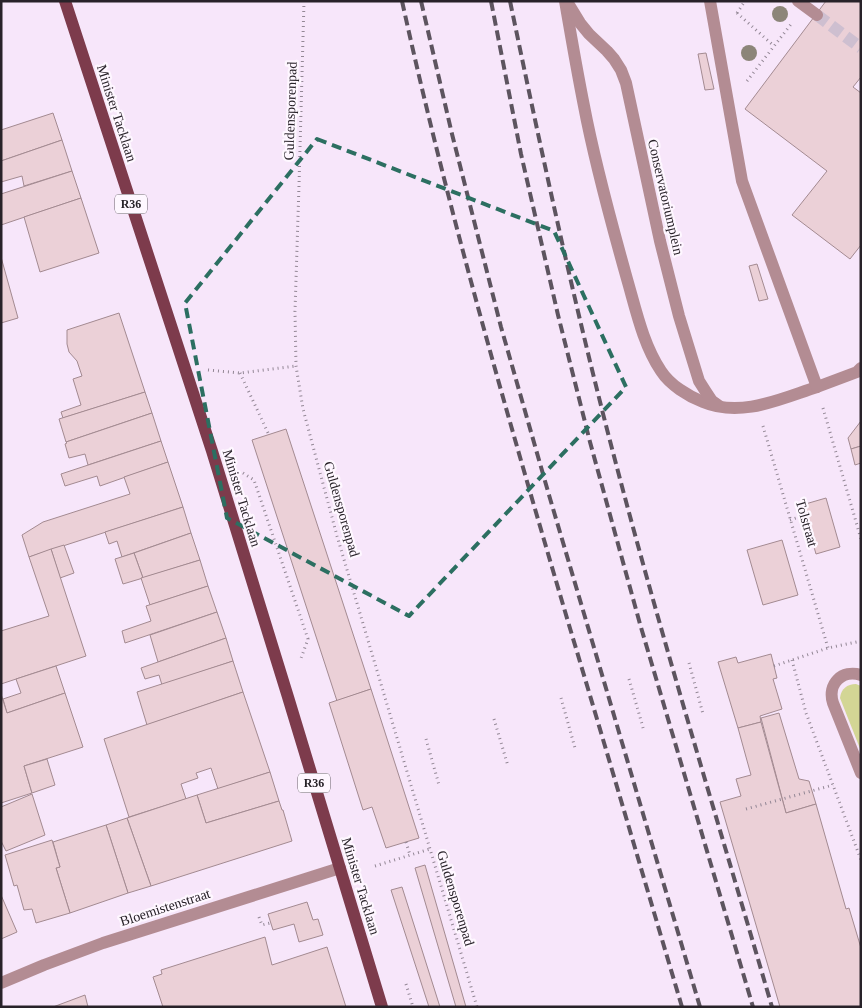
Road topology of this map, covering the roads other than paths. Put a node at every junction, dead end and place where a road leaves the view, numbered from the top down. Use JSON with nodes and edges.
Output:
{"nodes":[{"id":1,"x":65,"y":1,"type":"edge"},
{"id":2,"x":566,"y":1,"type":"edge"},
{"id":3,"x":710,"y":1,"type":"edge"},
{"id":4,"x":802,"y":4,"type":"edge"},
{"id":5,"x":817,"y":15,"type":"tunnel mouth"},
{"id":6,"x":861,"y":368,"type":"edge"},
{"id":7,"x":817,"y":388,"type":"junction"},
{"id":8,"x":720,"y":408,"type":"junction"},
{"id":9,"x":861,"y":675,"type":"edge"},
{"id":10,"x":861,"y":773,"type":"edge"},
{"id":11,"x":340,"y":868,"type":"junction"},
{"id":12,"x":1,"y":983,"type":"edge"},
{"id":13,"x":382,"y":1007,"type":"edge"}],
"edges":[{"from":1,"to":11,"type":"main road","name":"Minister Tacklaan","number":"R36"},
{"from":2,"to":8,"type":"street","name":"Conservatoriumplein"},
{"from":2,"to":8,"type":"street","name":"Conservatoriumplein"},
{"from":3,"to":7,"type":"street"},
{"from":4,"to":5,"type":"street"},
{"from":6,"to":7,"type":"street"},
{"from":7,"to":8,"type":"street"},
{"from":9,"to":10,"type":"street"},
{"from":11,"to":12,"type":"street","name":"Bloemistenstraat"},
{"from":11,"to":13,"type":"main road","name":"Minister Tacklaan","number":"R36"}]}
